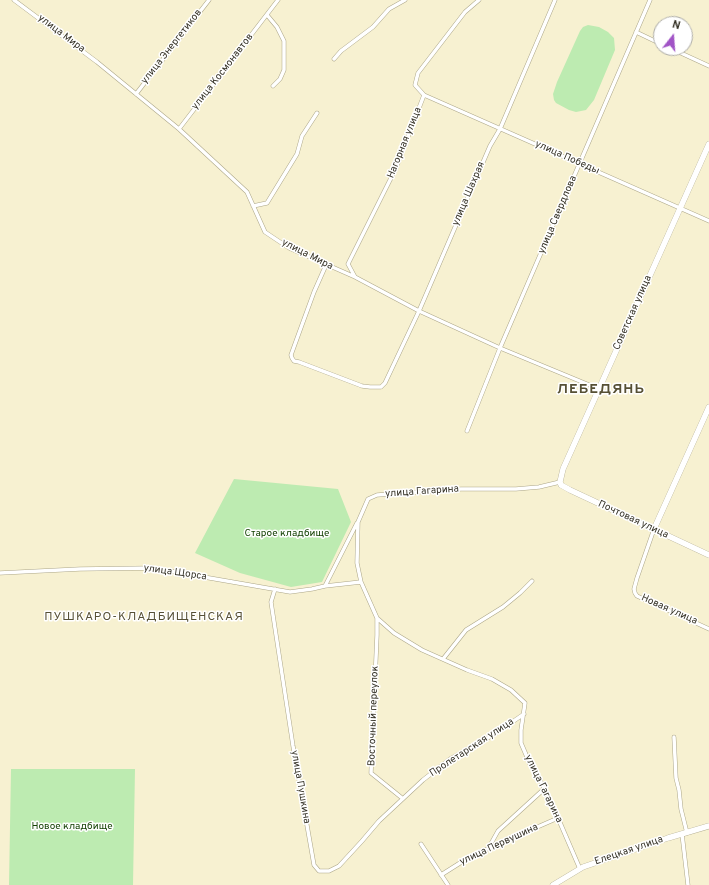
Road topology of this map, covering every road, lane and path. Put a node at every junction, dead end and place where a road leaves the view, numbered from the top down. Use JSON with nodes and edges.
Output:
{"nodes":[{"id":1,"x":14,"y":0,"type":"edge"},
{"id":2,"x":209,"y":0,"type":"edge"},
{"id":3,"x":278,"y":0,"type":"edge"},
{"id":4,"x":405,"y":0,"type":"edge"},
{"id":5,"x":479,"y":0,"type":"edge"},
{"id":6,"x":555,"y":0,"type":"edge"},
{"id":7,"x":650,"y":0,"type":"edge"},
{"id":8,"x":267,"y":15,"type":"junction"},
{"id":9,"x":636,"y":32,"type":"junction"},
{"id":10,"x":653,"y":40,"type":"edge"},
{"id":11,"x":687,"y":56,"type":"edge"},
{"id":12,"x":334,"y":59,"type":"dead end"},
{"id":13,"x":709,"y":66,"type":"edge"},
{"id":14,"x":273,"y":86,"type":"dead end"},
{"id":15,"x":136,"y":94,"type":"junction"},
{"id":16,"x":424,"y":95,"type":"junction"},
{"id":17,"x":317,"y":113,"type":"dead end"},
{"id":18,"x":179,"y":129,"type":"junction"},
{"id":19,"x":500,"y":129,"type":"junction"},
{"id":20,"x":709,"y":144,"type":"edge"},
{"id":21,"x":580,"y":163,"type":"junction"},
{"id":22,"x":254,"y":206,"type":"junction"},
{"id":23,"x":681,"y":207,"type":"junction"},
{"id":24,"x":709,"y":221,"type":"edge"},
{"id":25,"x":326,"y":264,"type":"junction"},
{"id":26,"x":355,"y":277,"type":"junction"},
{"id":27,"x":419,"y":311,"type":"junction"},
{"id":28,"x":500,"y":348,"type":"junction"},
{"id":29,"x":599,"y":389,"type":"junction"},
{"id":30,"x":709,"y":407,"type":"edge"},
{"id":31,"x":467,"y":431,"type":"dead end"},
{"id":32,"x":560,"y":482,"type":"junction"},
{"id":33,"x":358,"y":522,"type":"junction"},
{"id":34,"x":654,"y":529,"type":"junction"},
{"id":35,"x":709,"y":554,"type":"edge"},
{"id":36,"x":0,"y":573,"type":"edge"},
{"id":37,"x":532,"y":581,"type":"dead end"},
{"id":38,"x":361,"y":582,"type":"junction"},
{"id":39,"x":325,"y":586,"type":"junction"},
{"id":40,"x":275,"y":589,"type":"junction"},
{"id":41,"x":377,"y":618,"type":"junction"},
{"id":42,"x":709,"y":628,"type":"edge"},
{"id":43,"x":443,"y":659,"type":"junction"},
{"id":44,"x":524,"y":714,"type":"junction"},
{"id":45,"x":674,"y":737,"type":"dead end"},
{"id":46,"x":544,"y":789,"type":"junction"},
{"id":47,"x":402,"y":798,"type":"junction"},
{"id":48,"x":558,"y":818,"type":"junction"},
{"id":49,"x":709,"y":826,"type":"edge"},
{"id":50,"x":684,"y":833,"type":"junction"},
{"id":51,"x":421,"y":844,"type":"dead end"},
{"id":52,"x":488,"y":849,"type":"junction"},
{"id":53,"x":580,"y":869,"type":"junction"},
{"id":54,"x":441,"y":874,"type":"junction"},
{"id":55,"x":448,"y":885,"type":"edge"},
{"id":56,"x":553,"y":885,"type":"edge"},
{"id":57,"x":688,"y":885,"type":"edge"}],
"edges":[{"from":1,"to":15,"type":"street","name":"улица Мира"},
{"from":2,"to":15,"type":"street","name":"улица Энергетиков"},
{"from":3,"to":8,"type":"street","name":"улица Космонавтов"},
{"from":4,"to":12,"type":"street"},
{"from":5,"to":16,"type":"street","name":"Нагорная улица"},
{"from":6,"to":19,"type":"street","name":"улица Шахрая"},
{"from":7,"to":9,"type":"street","name":"улица Свердлова"},
{"from":8,"to":14,"type":"street"},
{"from":8,"to":18,"type":"street","name":"улица Космонавтов"},
{"from":9,"to":10,"type":"street"},
{"from":9,"to":21,"type":"street","name":"улица Свердлова"},
{"from":11,"to":13,"type":"street"},
{"from":15,"to":18,"type":"street","name":"улица Мира"},
{"from":16,"to":19,"type":"street","name":"улица Победы"},
{"from":16,"to":26,"type":"street","name":"Нагорная улица"},
{"from":17,"to":22,"type":"street"},
{"from":18,"to":22,"type":"street","name":"улица Мира"},
{"from":19,"to":21,"type":"street","name":"улица Победы"},
{"from":19,"to":27,"type":"street","name":"улица Шахрая"},
{"from":20,"to":23,"type":"main road","name":"Советская улица"},
{"from":21,"to":23,"type":"street","name":"улица Победы"},
{"from":21,"to":28,"type":"street","name":"улица Свердлова"},
{"from":22,"to":25,"type":"street","name":"улица Мира"},
{"from":23,"to":24,"type":"street","name":"улица Победы"},
{"from":23,"to":29,"type":"main road","name":"Советская улица"},
{"from":25,"to":26,"type":"street","name":"улица Мира"},
{"from":25,"to":27,"type":"street","name":"улица Шахрая"},
{"from":26,"to":27,"type":"street","name":"улица Мира"},
{"from":27,"to":28,"type":"street","name":"улица Мира"},
{"from":28,"to":29,"type":"street","name":"улица Мира"},
{"from":28,"to":31,"type":"street","name":"улица Свердлова"},
{"from":29,"to":32,"type":"main road","name":"Советская улица"},
{"from":30,"to":34,"type":"main road"},
{"from":32,"to":33,"type":"street","name":"улица Гагарина"},
{"from":32,"to":34,"type":"main road","name":"Почтовая улица"},
{"from":33,"to":38,"type":"street","name":"улица Гагарина"},
{"from":33,"to":39,"type":"street"},
{"from":34,"to":35,"type":"main road","name":"Почтовая улица"},
{"from":34,"to":42,"type":"street","name":"Новая улица"},
{"from":36,"to":40,"type":"street","name":"улица Щорса"},
{"from":37,"to":43,"type":"street"},
{"from":38,"to":39,"type":"street","name":"улица Щорса"},
{"from":38,"to":41,"type":"street","name":"улица Гагарина"},
{"from":39,"to":40,"type":"street","name":"улица Щорса"},
{"from":40,"to":47,"type":"street","name":"улица Пушкина"},
{"from":41,"to":43,"type":"street","name":"улица Гагарина"},
{"from":41,"to":47,"type":"street","name":"Восточный переулок"},
{"from":43,"to":44,"type":"street","name":"улица Гагарина"},
{"from":44,"to":46,"type":"street","name":"улица Гагарина"},
{"from":44,"to":47,"type":"street","name":"Пролетарская улица"},
{"from":45,"to":50,"type":"street"},
{"from":46,"to":48,"type":"street","name":"улица Гагарина"},
{"from":46,"to":52,"type":"street"},
{"from":48,"to":52,"type":"street","name":"улица Первушина"},
{"from":48,"to":53,"type":"street","name":"улица Гагарина"},
{"from":49,"to":50,"type":"main road","name":"Елецкая улица"},
{"from":50,"to":53,"type":"main road","name":"Елецкая улица"},
{"from":50,"to":57,"type":"street"},
{"from":51,"to":54,"type":"street"},
{"from":52,"to":54,"type":"street","name":"улица Первушина"},
{"from":53,"to":56,"type":"main road","name":"Елецкая улица"},
{"from":54,"to":55,"type":"street"}]}
